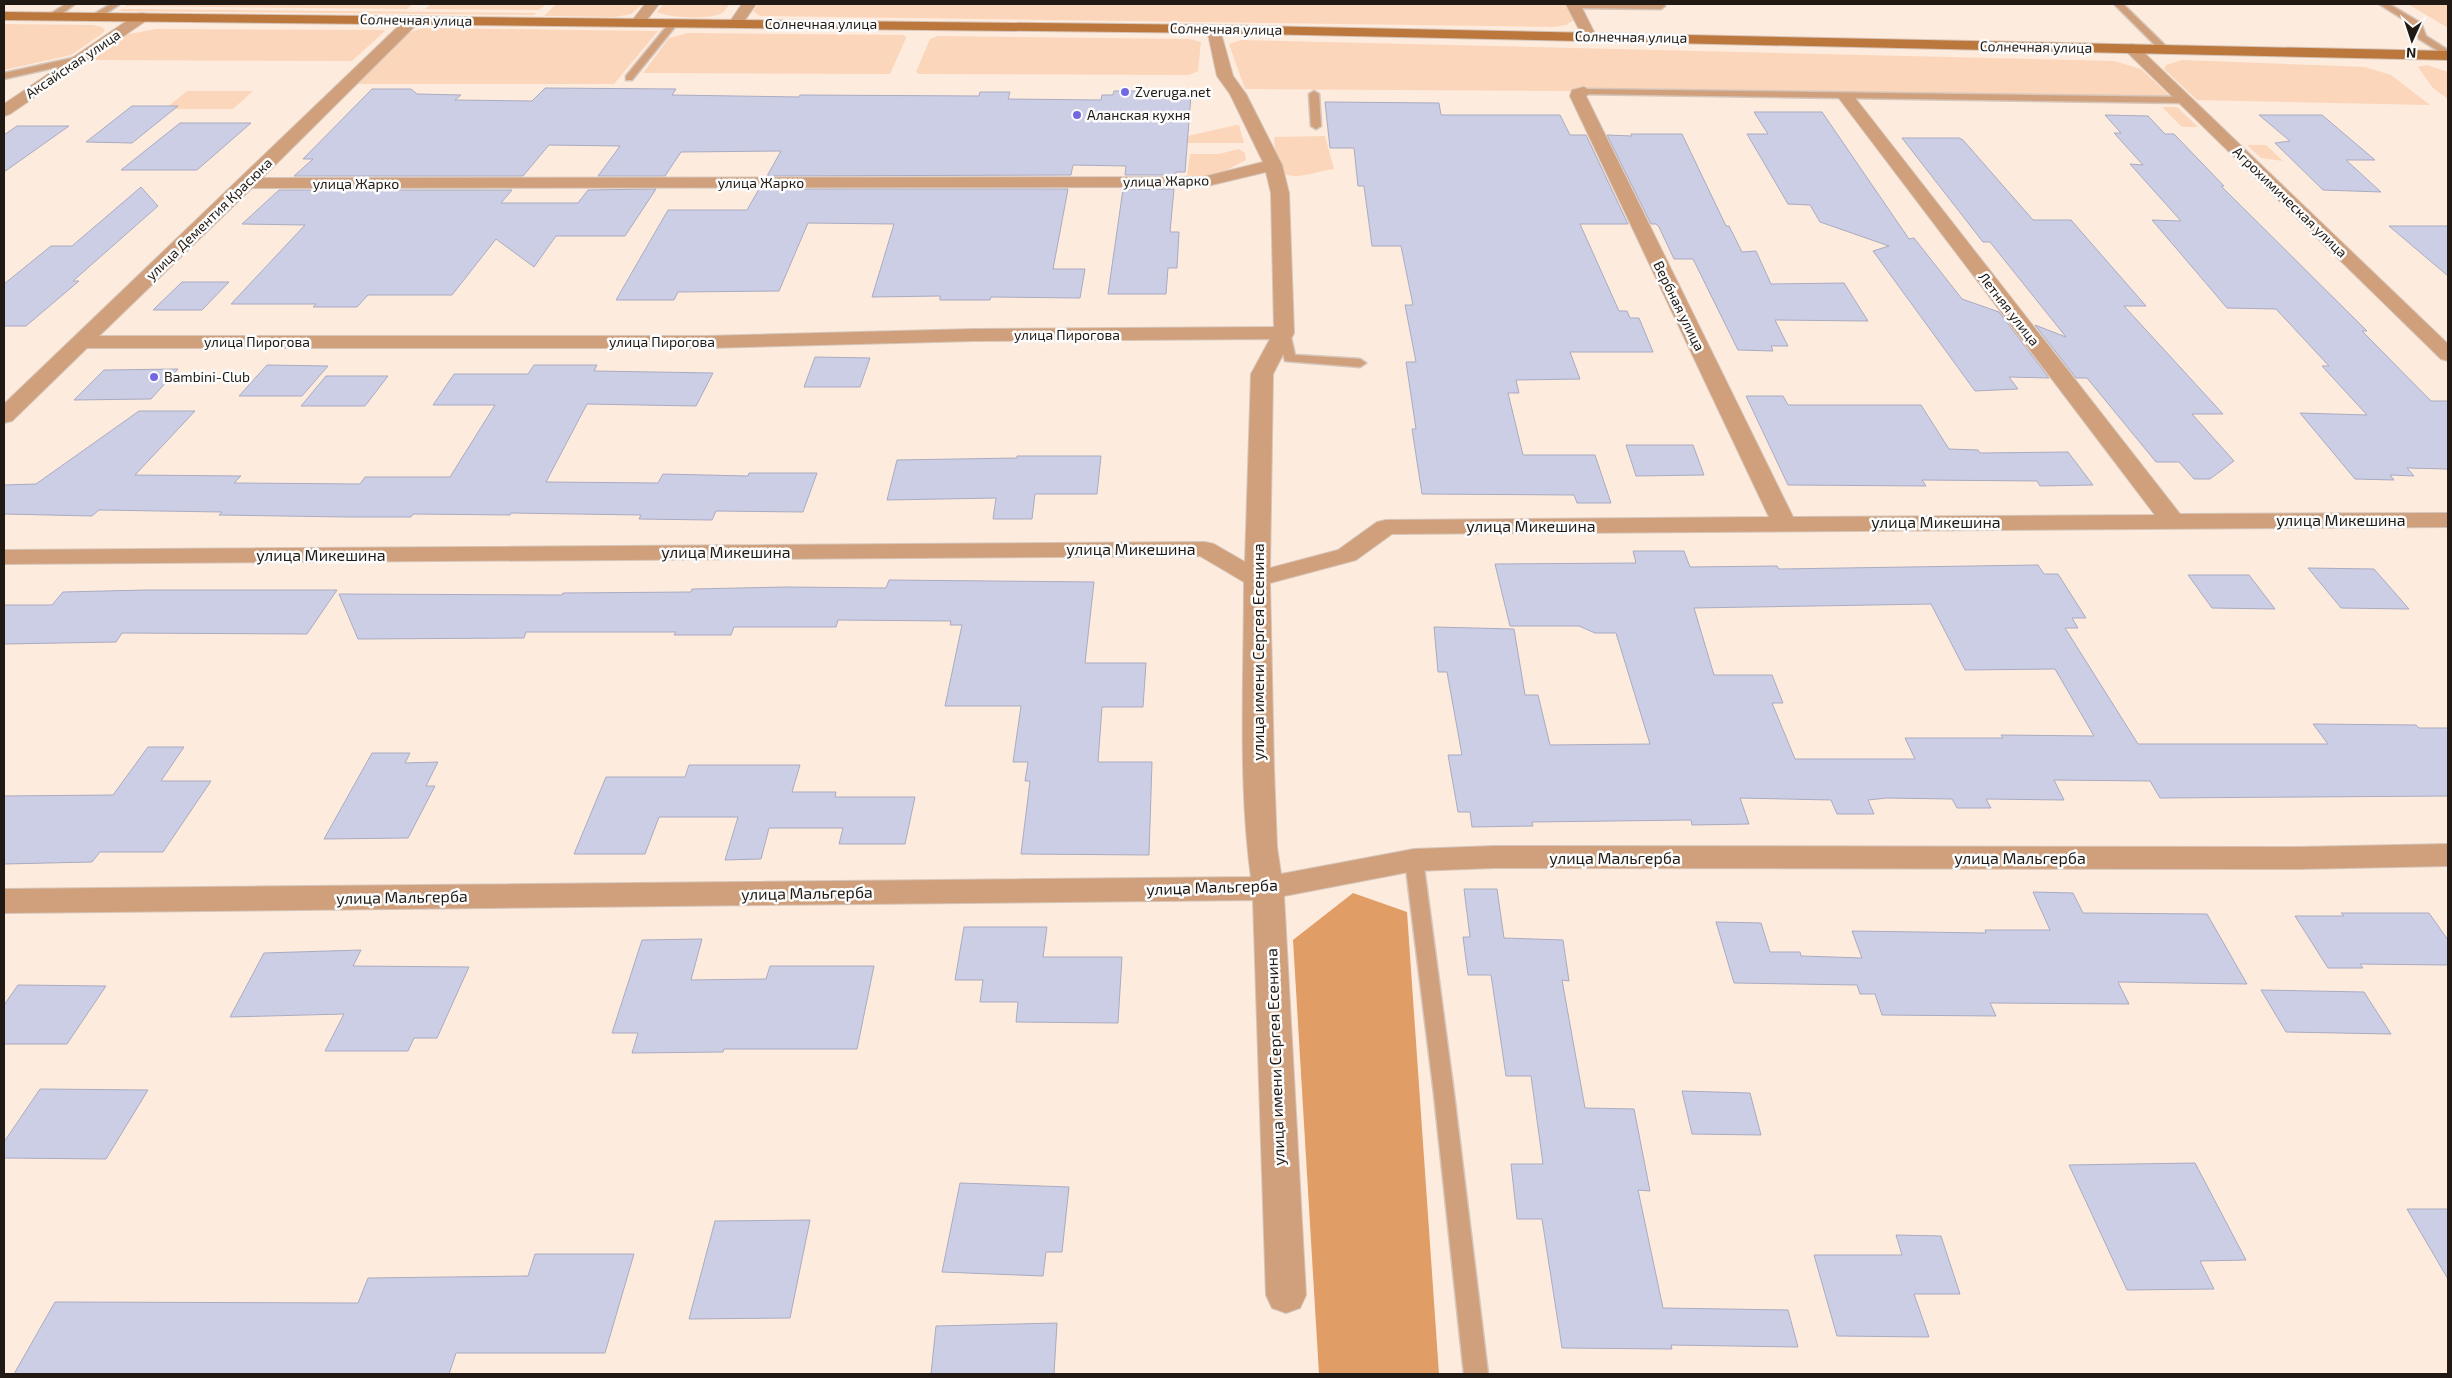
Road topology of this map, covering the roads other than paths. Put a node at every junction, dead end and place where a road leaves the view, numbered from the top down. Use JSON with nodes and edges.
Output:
{"nodes":[{"id":1,"x":71,"y":4,"type":"edge"},
{"id":2,"x":116,"y":4,"type":"edge"},
{"id":3,"x":652,"y":4,"type":"edge"},
{"id":4,"x":749,"y":4,"type":"edge"},
{"id":5,"x":1574,"y":4,"type":"edge"},
{"id":6,"x":1660,"y":4,"type":"edge"},
{"id":7,"x":2118,"y":4,"type":"edge"},
{"id":8,"x":2383,"y":4,"type":"edge"},
{"id":9,"x":4,"y":16,"type":"edge"},
{"id":10,"x":53,"y":16,"type":"junction"},
{"id":11,"x":95,"y":17,"type":"junction"},
{"id":12,"x":142,"y":17,"type":"junction"},
{"id":13,"x":413,"y":20,"type":"junction"},
{"id":14,"x":638,"y":22,"type":"junction"},
{"id":15,"x":674,"y":23,"type":"junction"},
{"id":16,"x":736,"y":23,"type":"junction"},
{"id":17,"x":1214,"y":29,"type":"junction"},
{"id":18,"x":1589,"y":36,"type":"junction"},
{"id":19,"x":2132,"y":49,"type":"junction"},
{"id":20,"x":2165,"y":50,"type":"junction"},
{"id":21,"x":2448,"y":55,"type":"edge"},
{"id":22,"x":77,"y":60,"type":"junction"},
{"id":23,"x":4,"y":76,"type":"edge"},
{"id":24,"x":629,"y":78,"type":"dead end"},
{"id":25,"x":1584,"y":92,"type":"joint"},
{"id":26,"x":1314,"y":94,"type":"dead end"},
{"id":27,"x":1846,"y":97,"type":"junction"},
{"id":28,"x":2184,"y":100,"type":"junction"},
{"id":29,"x":4,"y":111,"type":"edge"},
{"id":30,"x":1316,"y":126,"type":"dead end"},
{"id":31,"x":1273,"y":165,"type":"junction"},
{"id":32,"x":247,"y":184,"type":"junction"},
{"id":33,"x":1284,"y":333,"type":"junction"},
{"id":34,"x":82,"y":342,"type":"junction"},
{"id":35,"x":2448,"y":356,"type":"edge"},
{"id":36,"x":1360,"y":363,"type":"dead end"},
{"id":37,"x":4,"y":416,"type":"edge"},
{"id":38,"x":2448,"y":520,"type":"edge"},
{"id":39,"x":2172,"y":521,"type":"junction"},
{"id":40,"x":1784,"y":524,"type":"junction"},
{"id":41,"x":4,"y":557,"type":"edge"},
{"id":42,"x":1257,"y":579,"type":"junction"},
{"id":43,"x":2448,"y":855,"type":"edge"},
{"id":44,"x":1414,"y":860,"type":"junction"},
{"id":45,"x":1268,"y":888,"type":"junction"},
{"id":46,"x":4,"y":901,"type":"edge"},
{"id":47,"x":1286,"y":1295,"type":"dead end"},
{"id":48,"x":1476,"y":1374,"type":"edge"}],
"edges":[{"from":1,"to":10,"type":"lane"},
{"from":2,"to":11,"type":"lane"},
{"from":3,"to":14,"type":"street"},
{"from":4,"to":16,"type":"street"},
{"from":5,"to":6,"type":"lane"},
{"from":5,"to":18,"type":"street"},
{"from":7,"to":20,"type":"lane"},
{"from":8,"to":21,"type":"lane"},
{"from":9,"to":10,"type":"main road","name":"Солнечная улица"},
{"from":10,"to":11,"type":"main road","name":"Солнечная улица"},
{"from":11,"to":12,"type":"main road","name":"Солнечная улица"},
{"from":12,"to":13,"type":"main road","name":"Солнечная улица"},
{"from":12,"to":22,"type":"street","name":"Аксайская улица"},
{"from":13,"to":14,"type":"main road","name":"Солнечная улица"},
{"from":13,"to":32,"type":"street","name":"улица Дементия Красюка"},
{"from":14,"to":15,"type":"main road","name":"Солнечная улица"},
{"from":15,"to":16,"type":"main road","name":"Солнечная улица"},
{"from":15,"to":24,"type":"lane"},
{"from":16,"to":17,"type":"main road","name":"Солнечная улица"},
{"from":17,"to":18,"type":"main road","name":"Солнечная улица"},
{"from":17,"to":31,"type":"street","name":"улица имени Сергея Есенина"},
{"from":18,"to":19,"type":"main road","name":"Солнечная улица"},
{"from":19,"to":20,"type":"main road","name":"Солнечная улица"},
{"from":19,"to":28,"type":"street","name":"Агрохимическая улица"},
{"from":20,"to":21,"type":"main road","name":"Солнечная улица"},
{"from":22,"to":23,"type":"lane"},
{"from":22,"to":29,"type":"street","name":"Аксайская улица"},
{"from":25,"to":27,"type":"lane"},
{"from":25,"to":40,"type":"street","name":"Вербная улица"},
{"from":26,"to":30,"type":"lane"},
{"from":27,"to":28,"type":"lane"},
{"from":27,"to":39,"type":"street","name":"Летняя улица"},
{"from":28,"to":35,"type":"street","name":"Агрохимическая улица"},
{"from":31,"to":32,"type":"street","name":"улица Жарко"},
{"from":31,"to":33,"type":"street","name":"улица имени Сергея Есенина"},
{"from":32,"to":34,"type":"street","name":"улица Дементия Красюка"},
{"from":33,"to":34,"type":"street","name":"улица Пирогова"},
{"from":33,"to":36,"type":"lane"},
{"from":33,"to":42,"type":"street","name":"улица имени Сергея Есенина"},
{"from":34,"to":37,"type":"street","name":"улица Дементия Красюка"},
{"from":38,"to":39,"type":"street","name":"улица Микешина"},
{"from":39,"to":40,"type":"street","name":"улица Микешина"},
{"from":40,"to":42,"type":"street","name":"улица Микешина"},
{"from":41,"to":42,"type":"street","name":"улица Микешина"},
{"from":42,"to":45,"type":"street","name":"улица имени Сергея Есенина"},
{"from":43,"to":44,"type":"street","name":"улица Мальгерба"},
{"from":44,"to":45,"type":"street","name":"улица Мальгерба"},
{"from":44,"to":48,"type":"lane"},
{"from":45,"to":46,"type":"street","name":"улица Мальгерба"},
{"from":45,"to":47,"type":"street","name":"улица имени Сергея Есенина"}]}
